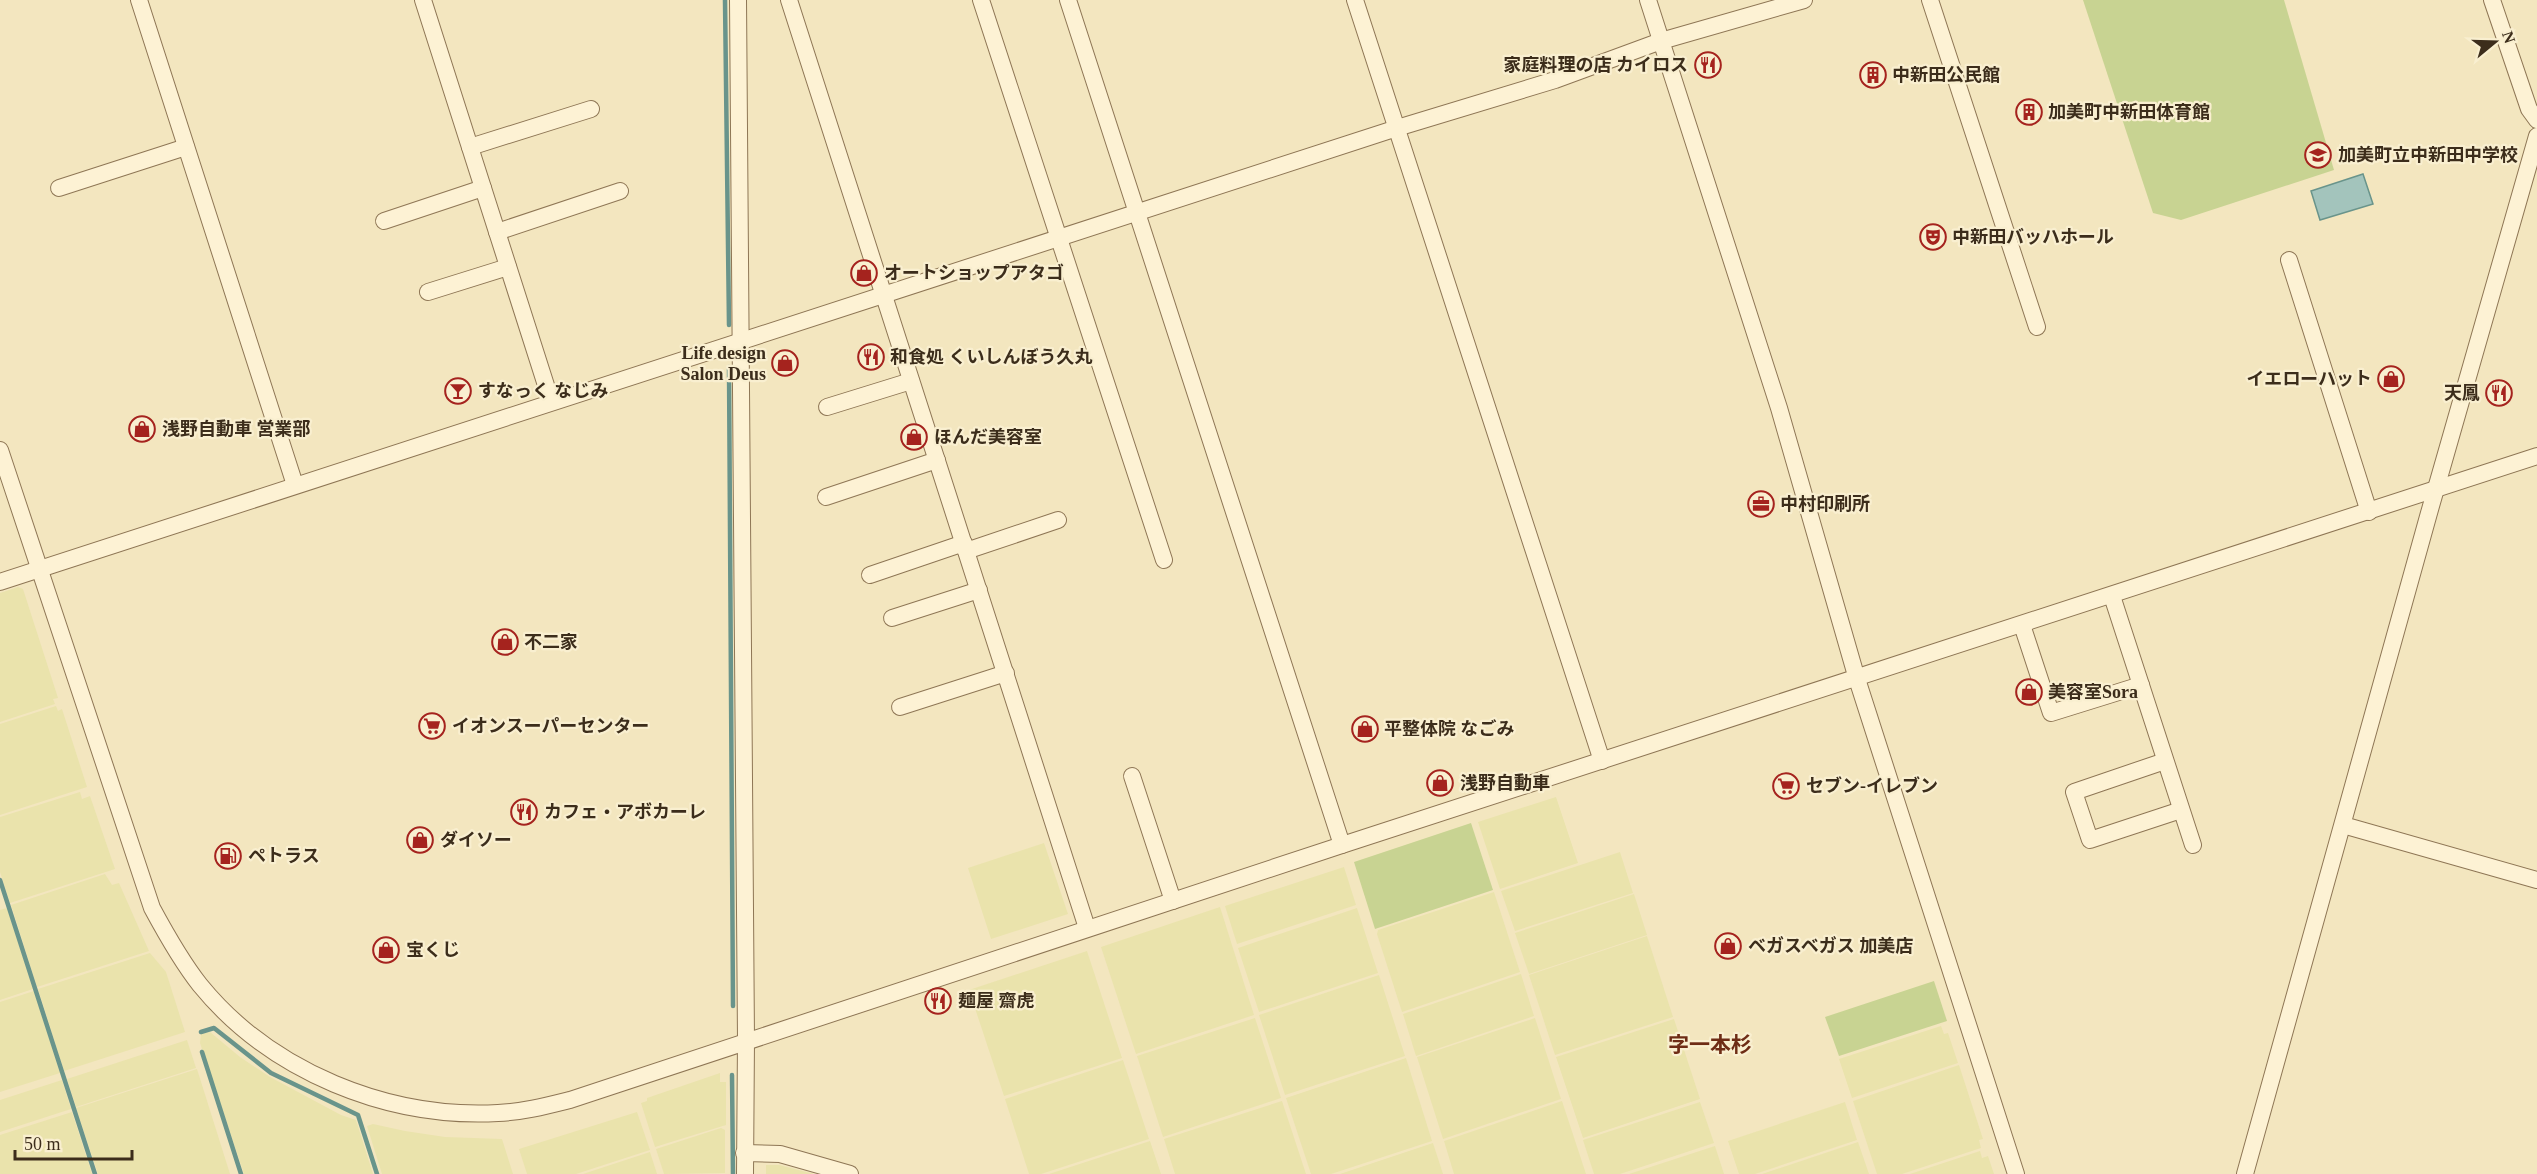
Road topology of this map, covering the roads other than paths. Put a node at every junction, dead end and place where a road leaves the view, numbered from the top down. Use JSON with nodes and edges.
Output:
{"nodes":[{"id":1,"x":139,"y":0,"type":"edge"},
{"id":2,"x":423,"y":0,"type":"edge"},
{"id":3,"x":738,"y":0,"type":"edge"},
{"id":4,"x":789,"y":0,"type":"edge"},
{"id":5,"x":981,"y":0,"type":"edge"},
{"id":6,"x":1068,"y":0,"type":"edge"},
{"id":7,"x":1355,"y":0,"type":"edge"},
{"id":8,"x":1648,"y":0,"type":"edge"},
{"id":9,"x":1804,"y":0,"type":"edge"},
{"id":10,"x":1930,"y":0,"type":"edge"},
{"id":11,"x":2492,"y":0,"type":"edge"},
{"id":12,"x":1661,"y":40,"type":"junction"},
{"id":13,"x":591,"y":109,"type":"dead end"},
{"id":14,"x":2537,"y":120,"type":"edge"},
{"id":15,"x":1397,"y":128,"type":"junction"},
{"id":16,"x":2537,"y":136,"type":"edge"},
{"id":17,"x":186,"y":147,"type":"junction"},
{"id":18,"x":470,"y":147,"type":"junction"},
{"id":19,"x":2530,"y":186,"type":"edge"},
{"id":20,"x":59,"y":188,"type":"dead end"},
{"id":21,"x":483,"y":188,"type":"junction"},
{"id":22,"x":620,"y":191,"type":"dead end"},
{"id":23,"x":1138,"y":211,"type":"junction"},
{"id":24,"x":384,"y":221,"type":"dead end"},
{"id":25,"x":497,"y":232,"type":"junction"},
{"id":26,"x":1058,"y":237,"type":"junction"},
{"id":27,"x":2289,"y":260,"type":"dead end"},
{"id":28,"x":508,"y":267,"type":"junction"},
{"id":29,"x":428,"y":292,"type":"dead end"},
{"id":30,"x":884,"y":295,"type":"junction"},
{"id":31,"x":2037,"y":327,"type":"dead end"},
{"id":32,"x":742,"y":340,"type":"junction"},
{"id":33,"x":911,"y":381,"type":"junction"},
{"id":34,"x":551,"y":401,"type":"junction"},
{"id":35,"x":827,"y":407,"type":"dead end"},
{"id":36,"x":0,"y":450,"type":"edge"},
{"id":37,"x":2537,"y":456,"type":"edge"},
{"id":38,"x":937,"y":460,"type":"junction"},
{"id":39,"x":295,"y":485,"type":"junction"},
{"id":40,"x":2436,"y":490,"type":"junction"},
{"id":41,"x":826,"y":498,"type":"dead end"},
{"id":42,"x":2368,"y":512,"type":"junction"},
{"id":43,"x":1058,"y":520,"type":"dead end"},
{"id":44,"x":965,"y":547,"type":"junction"},
{"id":45,"x":1164,"y":560,"type":"dead end"},
{"id":46,"x":39,"y":569,"type":"junction"},
{"id":47,"x":870,"y":575,"type":"dead end"},
{"id":48,"x":0,"y":582,"type":"edge"},
{"id":49,"x":979,"y":590,"type":"junction"},
{"id":50,"x":2112,"y":596,"type":"junction"},
{"id":51,"x":892,"y":618,"type":"dead end"},
{"id":52,"x":2022,"y":625,"type":"junction"},
{"id":53,"x":1006,"y":673,"type":"junction"},
{"id":54,"x":1857,"y":679,"type":"junction"},
{"id":55,"x":2141,"y":685,"type":"junction"},
{"id":56,"x":900,"y":707,"type":"dead end"},
{"id":57,"x":1602,"y":761,"type":"junction"},
{"id":58,"x":2165,"y":761,"type":"junction"},
{"id":59,"x":1132,"y":776,"type":"dead end"},
{"id":60,"x":2181,"y":810,"type":"junction"},
{"id":61,"x":2343,"y":825,"type":"junction"},
{"id":62,"x":1342,"y":845,"type":"junction"},
{"id":63,"x":2193,"y":845,"type":"dead end"},
{"id":64,"x":2537,"y":880,"type":"edge"},
{"id":65,"x":1173,"y":901,"type":"junction"},
{"id":66,"x":1088,"y":928,"type":"junction"},
{"id":67,"x":746,"y":1040,"type":"junction"},
{"id":68,"x":744,"y":1153,"type":"junction"},
{"id":69,"x":745,"y":1174,"type":"edge"},
{"id":70,"x":850,"y":1174,"type":"edge"},
{"id":71,"x":2016,"y":1174,"type":"edge"},
{"id":72,"x":2245,"y":1174,"type":"edge"}],
"edges":[{"from":1,"to":17,"type":"street"},
{"from":2,"to":18,"type":"street"},
{"from":3,"to":32,"type":"street"},
{"from":4,"to":30,"type":"street"},
{"from":5,"to":26,"type":"street"},
{"from":6,"to":23,"type":"street"},
{"from":7,"to":15,"type":"street"},
{"from":8,"to":12,"type":"street"},
{"from":9,"to":12,"type":"street"},
{"from":10,"to":31,"type":"street"},
{"from":11,"to":14,"type":"street"},
{"from":12,"to":15,"type":"street"},
{"from":12,"to":54,"type":"street"},
{"from":13,"to":18,"type":"street"},
{"from":15,"to":23,"type":"street"},
{"from":15,"to":57,"type":"street"},
{"from":16,"to":19,"type":"street"},
{"from":17,"to":20,"type":"street"},
{"from":17,"to":39,"type":"street"},
{"from":18,"to":21,"type":"street"},
{"from":19,"to":40,"type":"street"},
{"from":21,"to":24,"type":"street"},
{"from":21,"to":25,"type":"street"},
{"from":22,"to":25,"type":"street"},
{"from":23,"to":26,"type":"street"},
{"from":23,"to":62,"type":"street"},
{"from":25,"to":28,"type":"street"},
{"from":26,"to":30,"type":"street"},
{"from":26,"to":45,"type":"street"},
{"from":27,"to":42,"type":"street"},
{"from":28,"to":29,"type":"street"},
{"from":28,"to":34,"type":"street"},
{"from":30,"to":32,"type":"street"},
{"from":30,"to":33,"type":"street"},
{"from":32,"to":34,"type":"street"},
{"from":32,"to":67,"type":"street"},
{"from":33,"to":35,"type":"street"},
{"from":33,"to":38,"type":"street"},
{"from":34,"to":39,"type":"street"},
{"from":36,"to":46,"type":"street"},
{"from":37,"to":40,"type":"street"},
{"from":38,"to":41,"type":"street"},
{"from":38,"to":44,"type":"street"},
{"from":39,"to":46,"type":"street"},
{"from":40,"to":42,"type":"street"},
{"from":40,"to":61,"type":"street"},
{"from":42,"to":50,"type":"street"},
{"from":43,"to":44,"type":"street"},
{"from":44,"to":47,"type":"street"},
{"from":44,"to":49,"type":"street"},
{"from":46,"to":48,"type":"street"},
{"from":46,"to":67,"type":"street"},
{"from":49,"to":51,"type":"street"},
{"from":49,"to":53,"type":"street"},
{"from":50,"to":52,"type":"street"},
{"from":50,"to":55,"type":"street"},
{"from":52,"to":54,"type":"street"},
{"from":52,"to":55,"type":"street"},
{"from":53,"to":56,"type":"street"},
{"from":53,"to":66,"type":"street"},
{"from":54,"to":57,"type":"street"},
{"from":54,"to":71,"type":"street"},
{"from":55,"to":58,"type":"street"},
{"from":57,"to":62,"type":"street"},
{"from":58,"to":60,"type":"street"},
{"from":58,"to":60,"type":"street"},
{"from":59,"to":65,"type":"street"},
{"from":60,"to":63,"type":"street"},
{"from":61,"to":64,"type":"street"},
{"from":61,"to":72,"type":"street"},
{"from":62,"to":65,"type":"street"},
{"from":65,"to":66,"type":"street"},
{"from":66,"to":67,"type":"street"},
{"from":67,"to":68,"type":"street"},
{"from":68,"to":69,"type":"street"},
{"from":68,"to":70,"type":"street"}]}
